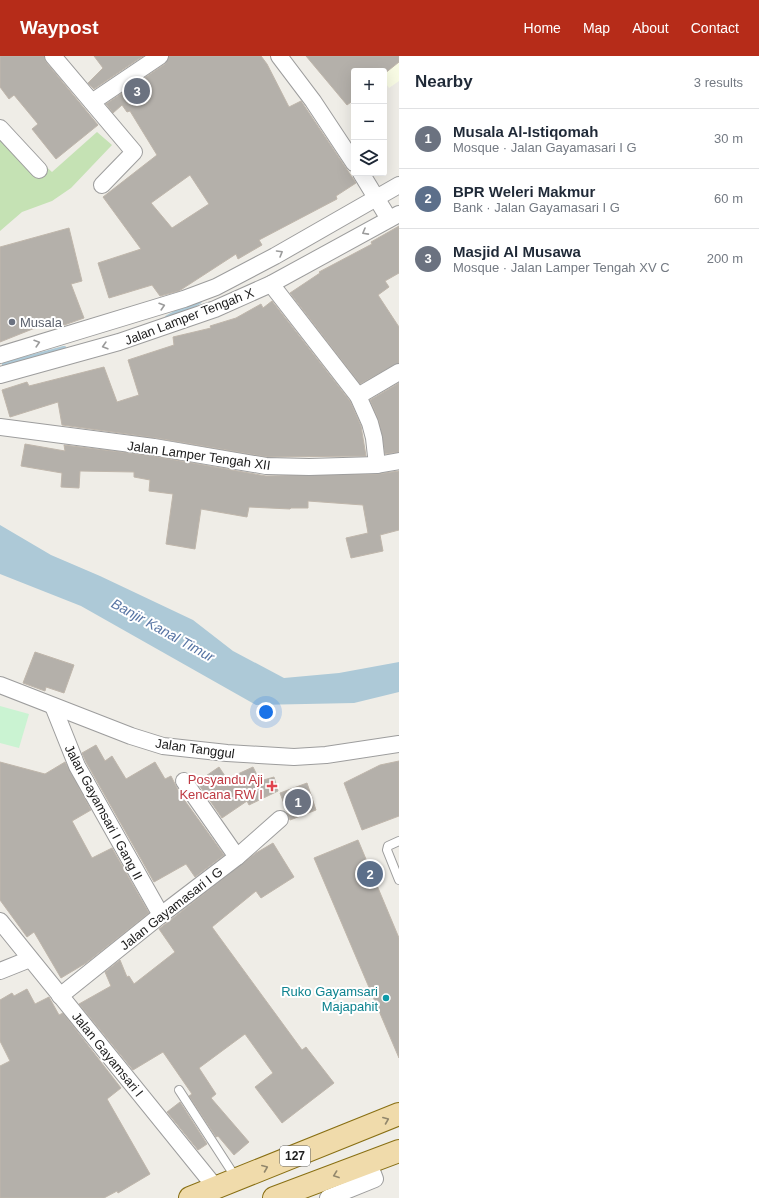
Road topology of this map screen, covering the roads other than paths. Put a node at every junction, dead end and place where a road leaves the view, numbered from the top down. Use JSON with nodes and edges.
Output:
{"nodes":[{"id":1,"x":53,"y":56,"type":"edge"},
{"id":2,"x":160,"y":56,"type":"edge"},
{"id":3,"x":279,"y":56,"type":"edge"},
{"id":4,"x":92,"y":102,"type":"junction"},
{"id":5,"x":0,"y":128,"type":"edge"},
{"id":6,"x":351,"y":158,"type":"edge"},
{"id":7,"x":39,"y":170,"type":"dead end"},
{"id":8,"x":363,"y":176,"type":"edge"},
{"id":9,"x":102,"y":185,"type":"dead end"},
{"id":10,"x":399,"y":185,"type":"edge"},
{"id":11,"x":386,"y":209,"type":"edge"},
{"id":12,"x":272,"y":284,"type":"junction"},
{"id":13,"x":0,"y":354,"type":"edge"},
{"id":14,"x":399,"y":372,"type":"edge"},
{"id":15,"x":0,"y":375,"type":"edge"},
{"id":16,"x":358,"y":396,"type":"junction"},
{"id":17,"x":0,"y":427,"type":"edge"},
{"id":18,"x":399,"y":462,"type":"edge"},
{"id":19,"x":377,"y":465,"type":"junction"},
{"id":20,"x":0,"y":685,"type":"edge"},
{"id":21,"x":53,"y":706,"type":"junction"},
{"id":22,"x":399,"y":744,"type":"edge"},
{"id":23,"x":184,"y":781,"type":"dead end"},
{"id":24,"x":280,"y":819,"type":"dead end"},
{"id":25,"x":399,"y":841,"type":"edge"},
{"id":26,"x":237,"y":857,"type":"junction"},
{"id":27,"x":399,"y":880,"type":"edge"},
{"id":28,"x":161,"y":915,"type":"junction"},
{"id":29,"x":0,"y":921,"type":"edge"},
{"id":30,"x":30,"y":959,"type":"junction"},
{"id":31,"x":0,"y":971,"type":"edge"},
{"id":32,"x":60,"y":996,"type":"junction"},
{"id":33,"x":179,"y":1090,"type":"dead end"},
{"id":34,"x":399,"y":1114,"type":"edge"},
{"id":35,"x":399,"y":1151,"type":"edge"},
{"id":36,"x":369,"y":1163,"type":"junction"},
{"id":37,"x":237,"y":1179,"type":"junction"},
{"id":38,"x":216,"y":1188,"type":"junction"},
{"id":39,"x":190,"y":1198,"type":"edge"},
{"id":40,"x":274,"y":1198,"type":"edge"},
{"id":41,"x":328,"y":1198,"type":"edge"}],
"edges":[{"from":1,"to":4,"type":"street"},
{"from":2,"to":4,"type":"street"},
{"from":3,"to":6,"type":"street"},
{"from":4,"to":9,"type":"street"},
{"from":5,"to":7,"type":"street"},
{"from":8,"to":11,"type":"street"},
{"from":10,"to":11,"type":"street","name":"Jalan Lamper Tengah X"},
{"from":11,"to":12,"type":"street","name":"Jalan Lamper Tengah X","one_way":true},
{"from":13,"to":11,"type":"street","name":"Jalan Lamper Tengah X","one_way":true},
{"from":12,"to":15,"type":"street","name":"Jalan Lamper Tengah X","one_way":true},
{"from":12,"to":16,"type":"street"},
{"from":14,"to":16,"type":"street"},
{"from":16,"to":19,"type":"street"},
{"from":17,"to":19,"type":"street","name":"Jalan Lamper Tengah XII"},
{"from":18,"to":19,"type":"street","name":"Jalan Lamper Tengah XII"},
{"from":20,"to":21,"type":"street","name":"Jalan Tanggul"},
{"from":21,"to":22,"type":"street","name":"Jalan Tanggul"},
{"from":21,"to":28,"type":"street","name":"Jalan Gayamsari I Gang II"},
{"from":23,"to":26,"type":"street"},
{"from":24,"to":26,"type":"street","name":"Jalan Gayamasari I G"},
{"from":25,"to":27,"type":"lane"},
{"from":26,"to":28,"type":"street","name":"Jalan Gayamasari I G"},
{"from":28,"to":32,"type":"street","name":"Jalan Gayamasari I G"},
{"from":29,"to":30,"type":"street","name":"Jalan Gayamsari I"},
{"from":30,"to":31,"type":"street"},
{"from":30,"to":32,"type":"street","name":"Jalan Gayamsari I"},
{"from":32,"to":38,"type":"street","name":"Jalan Gayamsari I"},
{"from":33,"to":37,"type":"lane"},
{"from":37,"to":34,"type":"main road","number":"127","one_way":true},
{"from":35,"to":36,"type":"main road","number":"127"},
{"from":36,"to":40,"type":"main road","number":"127","one_way":true},
{"from":36,"to":41,"type":"street"},
{"from":37,"to":38,"type":"main road","number":"127"},
{"from":38,"to":39,"type":"main road","number":"127"}]}
